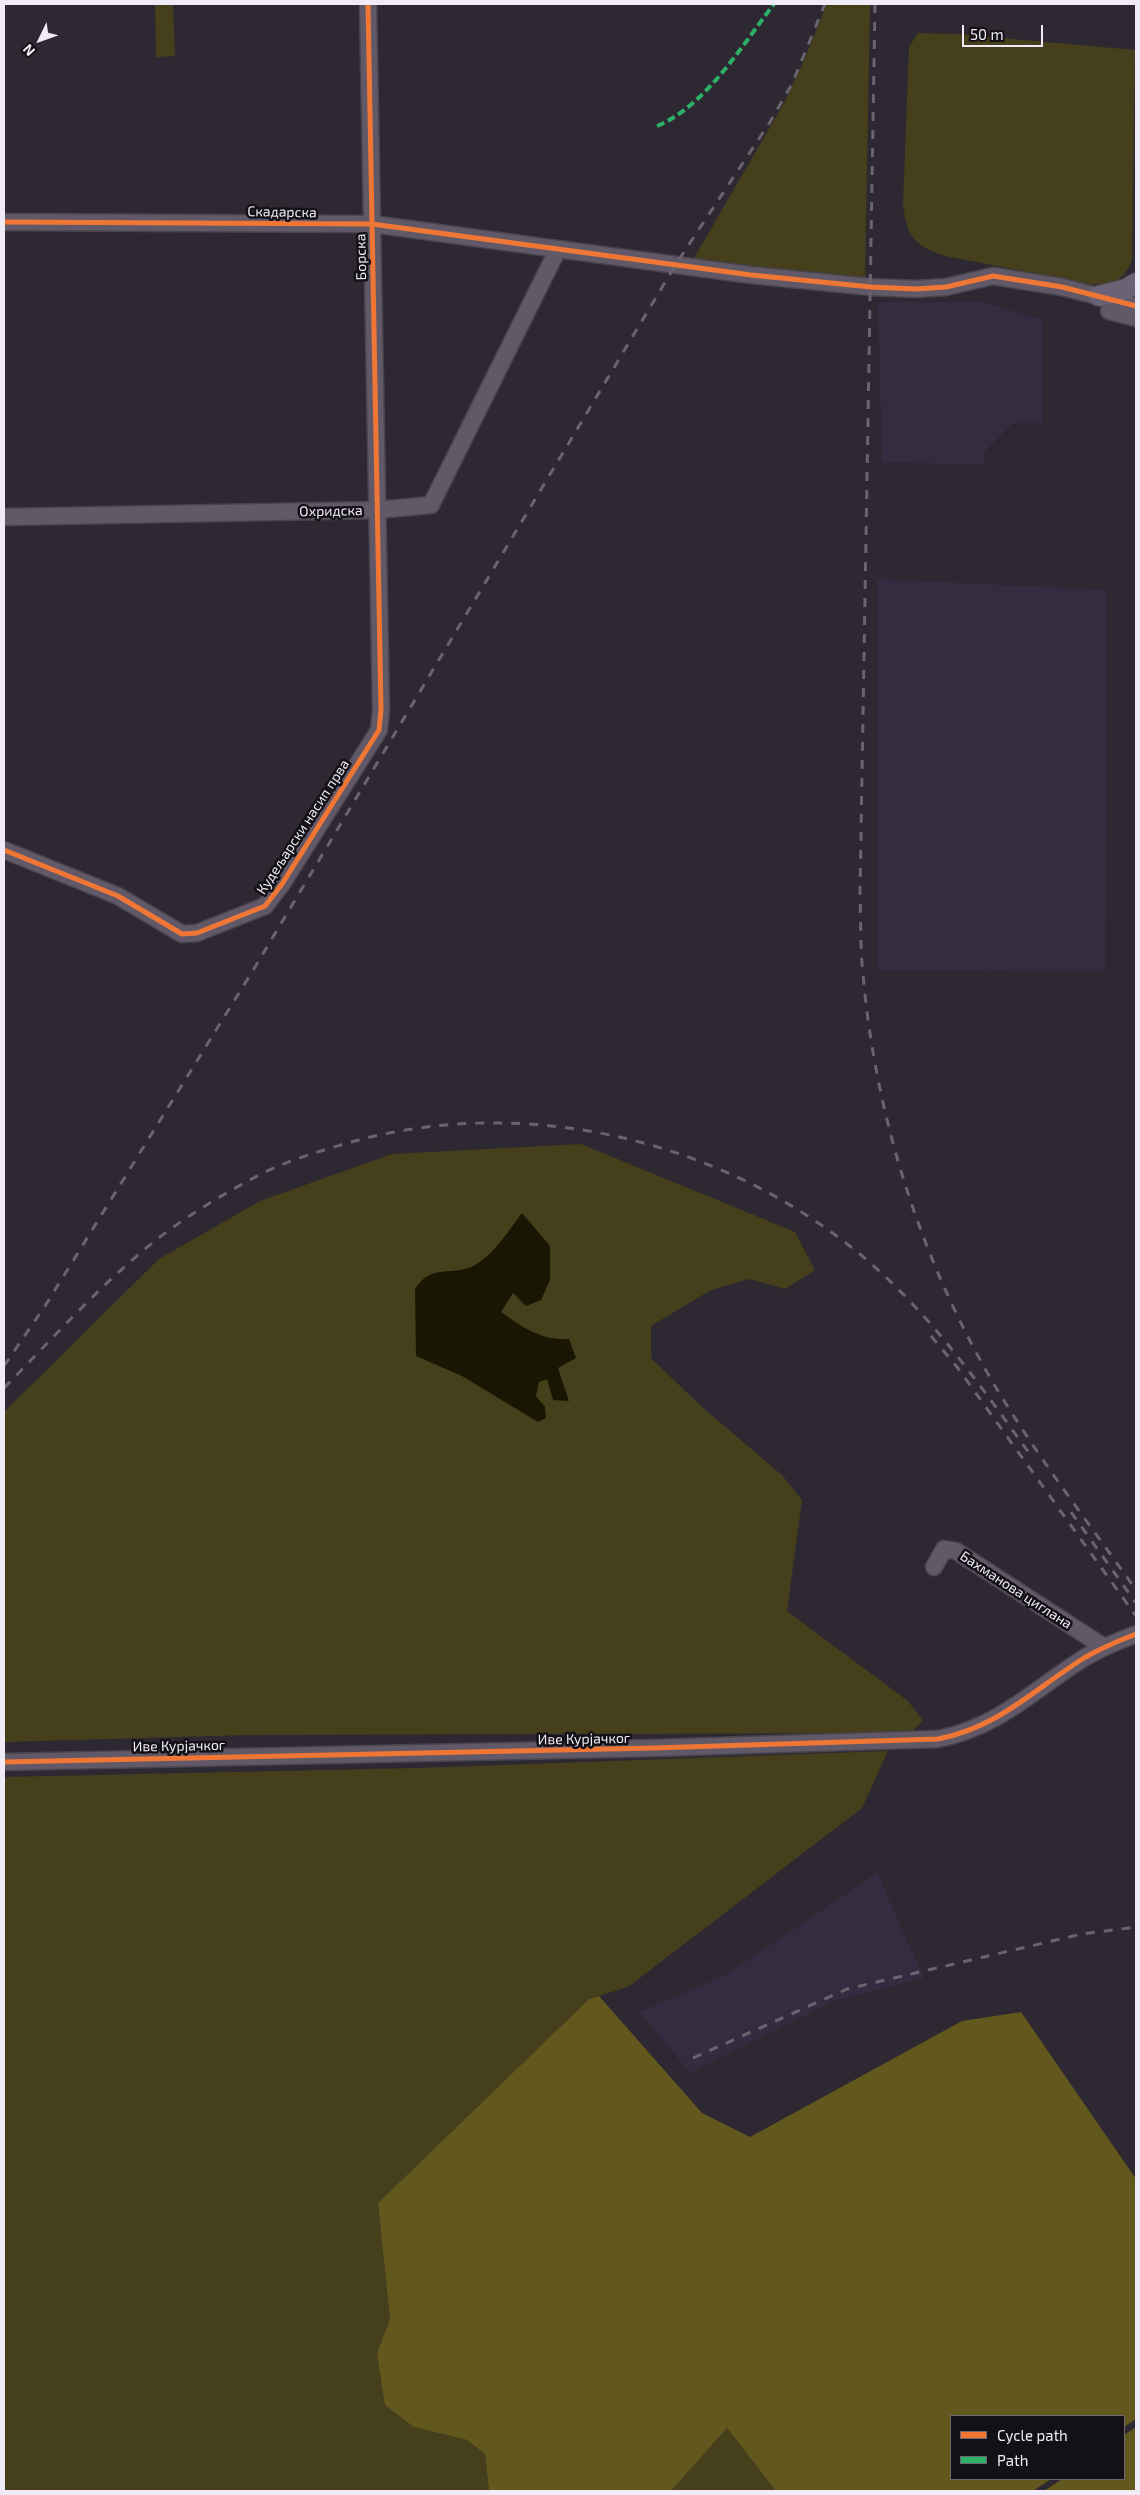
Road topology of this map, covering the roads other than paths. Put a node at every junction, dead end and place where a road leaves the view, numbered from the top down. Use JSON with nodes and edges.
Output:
{"nodes":[{"id":1,"x":368,"y":4,"type":"edge"},
{"id":2,"x":4,"y":222,"type":"edge"},
{"id":3,"x":372,"y":224,"type":"junction"},
{"id":4,"x":558,"y":249,"type":"junction"},
{"id":5,"x":993,"y":276,"type":"junction"},
{"id":6,"x":1136,"y":283,"type":"edge"},
{"id":7,"x":1099,"y":296,"type":"junction"},
{"id":8,"x":1136,"y":306,"type":"edge"},
{"id":9,"x":1136,"y":318,"type":"edge"},
{"id":10,"x":377,"y":510,"type":"junction"},
{"id":11,"x":4,"y":517,"type":"edge"},
{"id":12,"x":4,"y":850,"type":"edge"},
{"id":13,"x":934,"y":1567,"type":"dead end"},
{"id":14,"x":1136,"y":1634,"type":"edge"},
{"id":15,"x":1104,"y":1647,"type":"junction"},
{"id":16,"x":4,"y":1762,"type":"edge"}],
"edges":[{"from":1,"to":3,"type":"street","name":"Борска"},
{"from":2,"to":3,"type":"street","name":"Скадарска"},
{"from":3,"to":4,"type":"street","name":"Скадарска"},
{"from":3,"to":10,"type":"street","name":"Борска"},
{"from":4,"to":5,"type":"street","name":"Скадарска"},
{"from":4,"to":10,"type":"street","name":"Охридска"},
{"from":5,"to":7,"type":"street"},
{"from":5,"to":9,"type":"street"},
{"from":6,"to":7,"type":"main road"},
{"from":7,"to":8,"type":"street"},
{"from":10,"to":11,"type":"street","name":"Охридска"},
{"from":10,"to":12,"type":"street","name":"Кудељарски насип прва"},
{"from":13,"to":15,"type":"street","name":"Бахманова циглана"},
{"from":14,"to":15,"type":"street","name":"Иве Курјачког"},
{"from":15,"to":16,"type":"street","name":"Иве Курјачког"}]}
